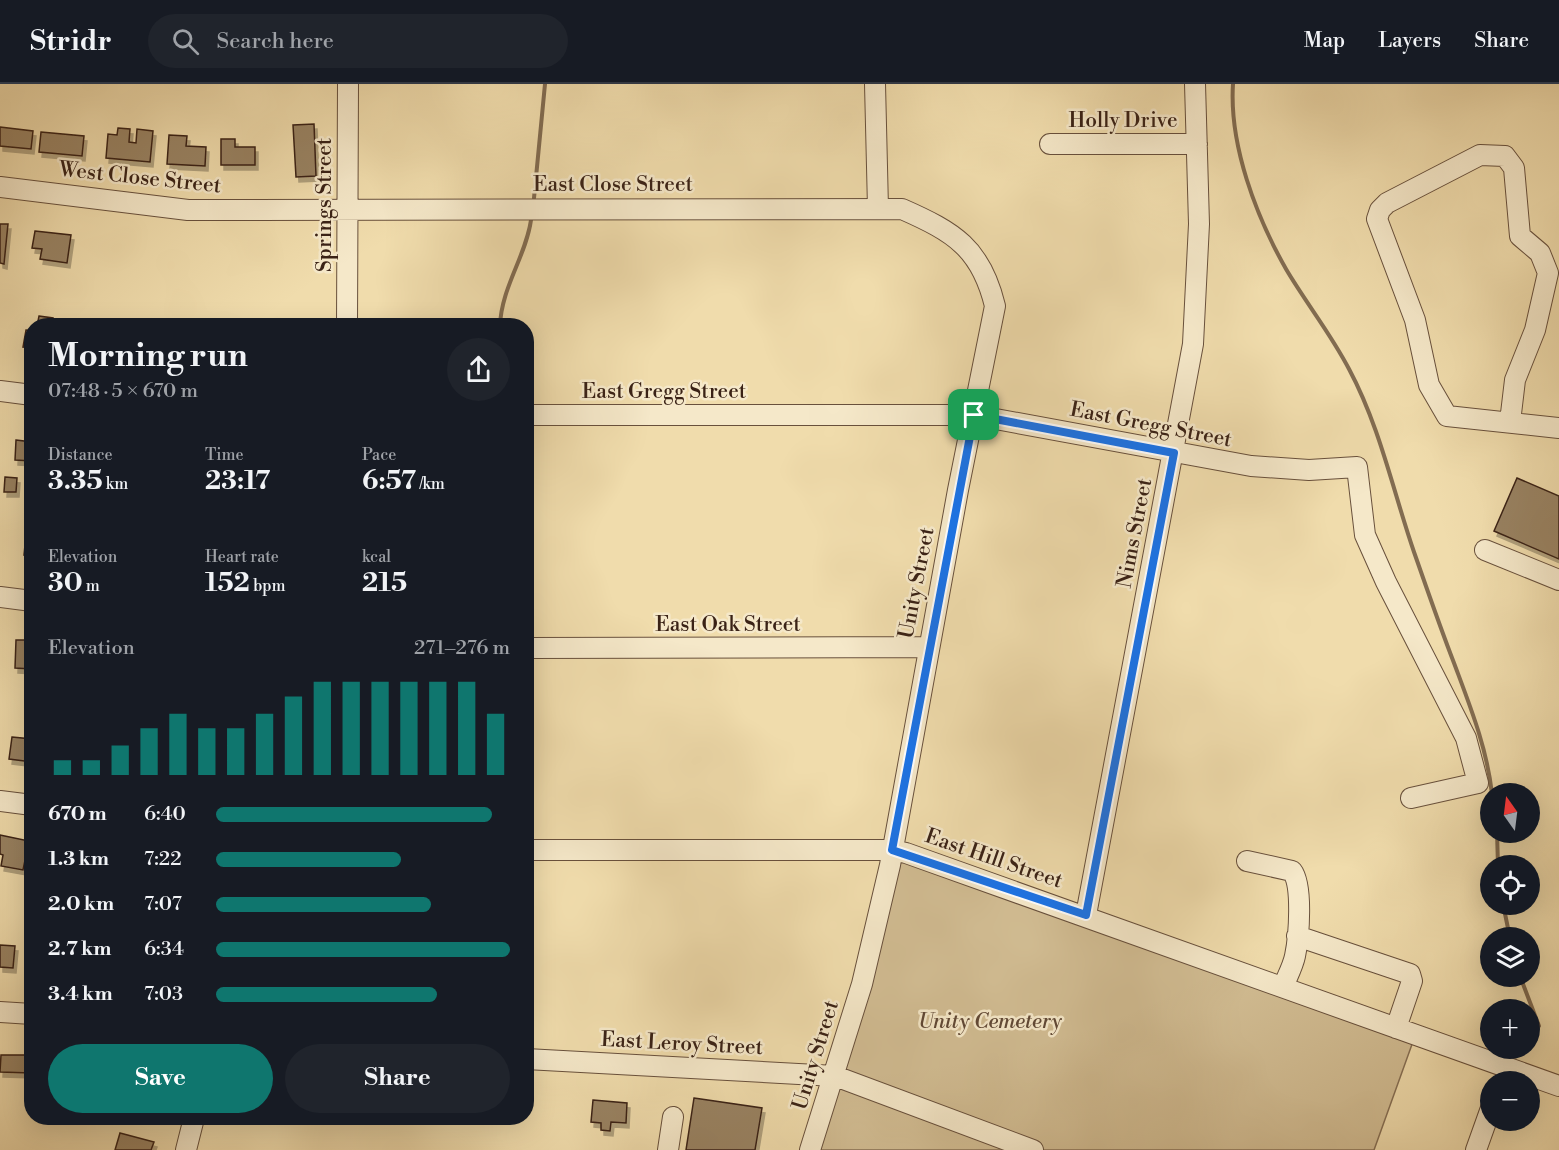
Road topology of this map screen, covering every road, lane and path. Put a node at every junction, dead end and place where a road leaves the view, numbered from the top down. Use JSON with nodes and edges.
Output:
{"nodes":[{"id":1,"x":348,"y":84,"type":"edge"},
{"id":2,"x":875,"y":84,"type":"edge"},
{"id":3,"x":1195,"y":84,"type":"edge"},
{"id":4,"x":1050,"y":144,"type":"dead end"},
{"id":5,"x":1197,"y":144,"type":"junction"},
{"id":6,"x":0,"y":187,"type":"edge"},
{"id":7,"x":878,"y":208,"type":"junction"},
{"id":8,"x":349,"y":210,"type":"junction"},
{"id":9,"x":347,"y":318,"type":"edge"},
{"id":10,"x":0,"y":391,"type":"edge"},
{"id":11,"x":24,"y":394,"type":"edge"},
{"id":12,"x":534,"y":415,"type":"edge"},
{"id":13,"x":974,"y":415,"type":"junction"},
{"id":14,"x":1509,"y":422,"type":"junction"},
{"id":15,"x":1559,"y":428,"type":"edge"},
{"id":16,"x":1174,"y":453,"type":"junction"},
{"id":17,"x":1485,"y":550,"type":"dead end"},
{"id":18,"x":1559,"y":580,"type":"edge"},
{"id":19,"x":0,"y":597,"type":"edge"},
{"id":20,"x":24,"y":600,"type":"edge"},
{"id":21,"x":929,"y":647,"type":"junction"},
{"id":22,"x":534,"y":648,"type":"edge"},
{"id":23,"x":1411,"y":798,"type":"dead end"},
{"id":24,"x":0,"y":801,"type":"edge"},
{"id":25,"x":24,"y":804,"type":"edge"},
{"id":26,"x":534,"y":850,"type":"edge"},
{"id":27,"x":892,"y":850,"type":"junction"},
{"id":28,"x":1247,"y":861,"type":"dead end"},
{"id":29,"x":1086,"y":915,"type":"junction"},
{"id":30,"x":1297,"y":936,"type":"junction"},
{"id":31,"x":1283,"y":987,"type":"junction"},
{"id":32,"x":0,"y":1012,"type":"edge"},
{"id":33,"x":24,"y":1014,"type":"edge"},
{"id":34,"x":1396,"y":1028,"type":"junction"},
{"id":35,"x":534,"y":1059,"type":"edge"},
{"id":36,"x":1496,"y":1071,"type":"edge"},
{"id":37,"x":835,"y":1076,"type":"junction"},
{"id":38,"x":1540,"y":1082,"type":"edge"},
{"id":39,"x":1559,"y":1086,"type":"edge"},
{"id":40,"x":673,"y":1117,"type":"dead end"},
{"id":41,"x":192,"y":1125,"type":"edge"},
{"id":42,"x":1483,"y":1131,"type":"edge"},
{"id":43,"x":186,"y":1150,"type":"edge"},
{"id":44,"x":668,"y":1150,"type":"edge"},
{"id":45,"x":810,"y":1150,"type":"edge"},
{"id":46,"x":1032,"y":1150,"type":"edge"},
{"id":47,"x":1476,"y":1150,"type":"edge"}],
"edges":[{"from":1,"to":8,"type":"street","name":"Springs Street"},
{"from":2,"to":7,"type":"street"},
{"from":3,"to":5,"type":"street","name":"Nims Street"},
{"from":4,"to":5,"type":"street","name":"Holly Drive"},
{"from":5,"to":16,"type":"street","name":"Nims Street"},
{"from":6,"to":8,"type":"street","name":"West Close Street"},
{"from":7,"to":8,"type":"street","name":"East Close Street"},
{"from":7,"to":13,"type":"street","name":"Unity Street"},
{"from":8,"to":9,"type":"street","name":"Springs Street"},
{"from":10,"to":11,"type":"street"},
{"from":12,"to":13,"type":"street","name":"East Gregg Street"},
{"from":13,"to":16,"type":"street","name":"East Gregg Street"},
{"from":13,"to":21,"type":"street","name":"Unity Street"},
{"from":14,"to":14,"type":"street"},
{"from":14,"to":15,"type":"street"},
{"from":16,"to":23,"type":"street","name":"East Gregg Street"},
{"from":16,"to":29,"type":"street","name":"Nims Street"},
{"from":17,"to":18,"type":"street"},
{"from":19,"to":20,"type":"street"},
{"from":21,"to":22,"type":"street","name":"East Oak Street"},
{"from":21,"to":27,"type":"street","name":"Unity Street"},
{"from":24,"to":25,"type":"street"},
{"from":26,"to":27,"type":"street","name":"East Hill Street"},
{"from":27,"to":29,"type":"street","name":"East Hill Street"},
{"from":27,"to":37,"type":"street","name":"Unity Street"},
{"from":28,"to":30,"type":"street"},
{"from":29,"to":31,"type":"street","name":"East Hill Street"},
{"from":30,"to":31,"type":"street"},
{"from":30,"to":34,"type":"street"},
{"from":31,"to":34,"type":"street","name":"East Hill Street"},
{"from":32,"to":33,"type":"street"},
{"from":34,"to":36,"type":"street","name":"East Hill Street"},
{"from":35,"to":37,"type":"street","name":"East Leroy Street"},
{"from":37,"to":45,"type":"street","name":"Unity Street"},
{"from":37,"to":46,"type":"street","name":"East Leroy Street"},
{"from":38,"to":39,"type":"street","name":"East Hill Street"},
{"from":40,"to":44,"type":"street"},
{"from":41,"to":43,"type":"street"},
{"from":42,"to":47,"type":"street"}]}
